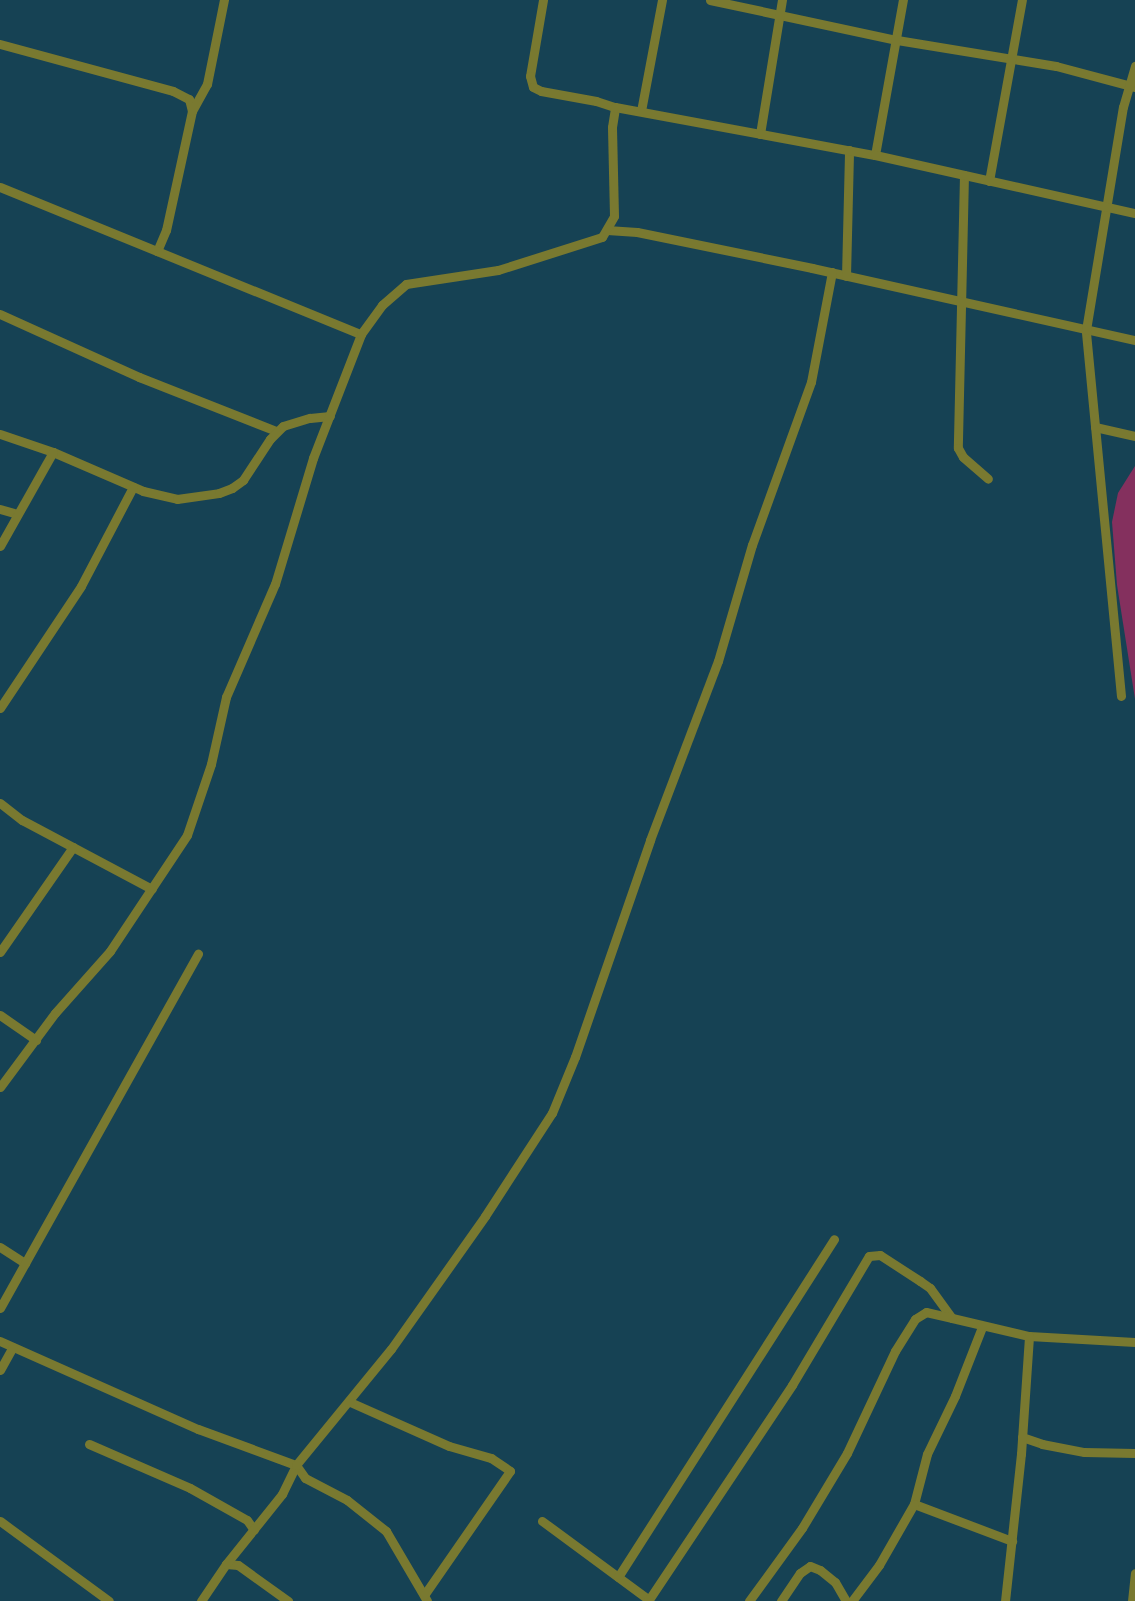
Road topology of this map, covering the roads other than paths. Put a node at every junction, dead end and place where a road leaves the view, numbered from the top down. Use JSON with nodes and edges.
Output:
{"nodes":[{"id":1,"x":224,"y":0,"type":"edge"},
{"id":2,"x":543,"y":0,"type":"edge"},
{"id":3,"x":662,"y":0,"type":"edge"},
{"id":4,"x":710,"y":0,"type":"edge"},
{"id":5,"x":782,"y":0,"type":"edge"},
{"id":6,"x":903,"y":0,"type":"edge"},
{"id":7,"x":1022,"y":0,"type":"edge"},
{"id":8,"x":779,"y":16,"type":"junction"},
{"id":9,"x":897,"y":40,"type":"junction"},
{"id":10,"x":0,"y":44,"type":"edge"},
{"id":11,"x":1012,"y":58,"type":"junction"},
{"id":12,"x":1135,"y":66,"type":"edge"},
{"id":13,"x":1131,"y":86,"type":"edge"},
{"id":14,"x":615,"y":107,"type":"junction"},
{"id":15,"x":192,"y":111,"type":"junction"},
{"id":16,"x":641,"y":111,"type":"junction"},
{"id":17,"x":760,"y":134,"type":"junction"},
{"id":18,"x":849,"y":150,"type":"junction"},
{"id":19,"x":875,"y":155,"type":"junction"},
{"id":20,"x":964,"y":175,"type":"junction"},
{"id":21,"x":989,"y":181,"type":"junction"},
{"id":22,"x":0,"y":187,"type":"edge"},
{"id":23,"x":1107,"y":207,"type":"junction"},
{"id":24,"x":1135,"y":213,"type":"edge"},
{"id":25,"x":607,"y":230,"type":"junction"},
{"id":26,"x":157,"y":251,"type":"junction"},
{"id":27,"x":832,"y":272,"type":"junction"},
{"id":28,"x":846,"y":276,"type":"junction"},
{"id":29,"x":962,"y":302,"type":"junction"},
{"id":30,"x":0,"y":314,"type":"edge"},
{"id":31,"x":1086,"y":330,"type":"junction"},
{"id":32,"x":361,"y":334,"type":"junction"},
{"id":33,"x":1135,"y":340,"type":"edge"},
{"id":34,"x":330,"y":416,"type":"junction"},
{"id":35,"x":1095,"y":427,"type":"junction"},
{"id":36,"x":276,"y":431,"type":"junction"},
{"id":37,"x":0,"y":434,"type":"edge"},
{"id":38,"x":1135,"y":436,"type":"edge"},
{"id":39,"x":53,"y":452,"type":"junction"},
{"id":40,"x":988,"y":479,"type":"dead end"},
{"id":41,"x":133,"y":487,"type":"junction"},
{"id":42,"x":0,"y":509,"type":"edge"},
{"id":43,"x":17,"y":514,"type":"junction"},
{"id":44,"x":0,"y":546,"type":"edge"},
{"id":45,"x":1121,"y":696,"type":"dead end"},
{"id":46,"x":0,"y":708,"type":"edge"},
{"id":47,"x":0,"y":803,"type":"edge"},
{"id":48,"x":73,"y":847,"type":"junction"},
{"id":49,"x":152,"y":889,"type":"junction"},
{"id":50,"x":0,"y":952,"type":"edge"},
{"id":51,"x":198,"y":954,"type":"dead end"},
{"id":52,"x":0,"y":1015,"type":"edge"},
{"id":53,"x":36,"y":1040,"type":"junction"},
{"id":54,"x":0,"y":1087,"type":"edge"},
{"id":55,"x":834,"y":1239,"type":"dead end"},
{"id":56,"x":0,"y":1247,"type":"edge"},
{"id":57,"x":25,"y":1263,"type":"junction"},
{"id":58,"x":0,"y":1308,"type":"edge"},
{"id":59,"x":952,"y":1318,"type":"junction"},
{"id":60,"x":982,"y":1327,"type":"junction"},
{"id":61,"x":1029,"y":1336,"type":"junction"},
{"id":62,"x":0,"y":1341,"type":"edge"},
{"id":63,"x":1135,"y":1342,"type":"edge"},
{"id":64,"x":13,"y":1347,"type":"junction"},
{"id":65,"x":0,"y":1370,"type":"edge"},
{"id":66,"x":350,"y":1402,"type":"junction"},
{"id":67,"x":1022,"y":1437,"type":"junction"},
{"id":68,"x":89,"y":1444,"type":"dead end"},
{"id":69,"x":1042,"y":1444,"type":"junction"},
{"id":70,"x":1135,"y":1453,"type":"edge"},
{"id":71,"x":1021,"y":1454,"type":"junction"},
{"id":72,"x":296,"y":1465,"type":"junction"},
{"id":73,"x":914,"y":1504,"type":"junction"},
{"id":74,"x":0,"y":1521,"type":"edge"},
{"id":75,"x":542,"y":1521,"type":"dead end"},
{"id":76,"x":254,"y":1530,"type":"junction"},
{"id":77,"x":1012,"y":1542,"type":"junction"},
{"id":78,"x":226,"y":1564,"type":"junction"},
{"id":79,"x":1135,"y":1573,"type":"edge"},
{"id":80,"x":618,"y":1577,"type":"junction"},
{"id":81,"x":425,"y":1598,"type":"edge"},
{"id":82,"x":649,"y":1600,"type":"edge"},
{"id":83,"x":109,"y":1601,"type":"edge"},
{"id":84,"x":201,"y":1601,"type":"edge"},
{"id":85,"x":288,"y":1601,"type":"edge"},
{"id":86,"x":749,"y":1601,"type":"edge"},
{"id":87,"x":781,"y":1601,"type":"edge"},
{"id":88,"x":846,"y":1601,"type":"edge"},
{"id":89,"x":852,"y":1601,"type":"edge"},
{"id":90,"x":1005,"y":1601,"type":"edge"},
{"id":91,"x":1132,"y":1601,"type":"edge"}],
"edges":[{"from":1,"to":15,"type":"street"},
{"from":2,"to":14,"type":"street"},
{"from":3,"to":16,"type":"street"},
{"from":4,"to":8,"type":"street"},
{"from":5,"to":8,"type":"street"},
{"from":6,"to":9,"type":"street"},
{"from":7,"to":11,"type":"street"},
{"from":8,"to":9,"type":"street"},
{"from":8,"to":17,"type":"street"},
{"from":9,"to":11,"type":"street"},
{"from":9,"to":19,"type":"street"},
{"from":10,"to":15,"type":"street"},
{"from":11,"to":13,"type":"street"},
{"from":11,"to":21,"type":"street"},
{"from":12,"to":13,"type":"street"},
{"from":13,"to":23,"type":"street"},
{"from":14,"to":16,"type":"street"},
{"from":14,"to":25,"type":"street"},
{"from":15,"to":26,"type":"street"},
{"from":16,"to":17,"type":"street"},
{"from":17,"to":18,"type":"street"},
{"from":18,"to":19,"type":"street"},
{"from":18,"to":28,"type":"street"},
{"from":19,"to":20,"type":"street"},
{"from":20,"to":21,"type":"street"},
{"from":20,"to":29,"type":"street"},
{"from":21,"to":23,"type":"street"},
{"from":22,"to":26,"type":"street"},
{"from":23,"to":24,"type":"street"},
{"from":23,"to":31,"type":"street"},
{"from":25,"to":27,"type":"street"},
{"from":25,"to":32,"type":"street"},
{"from":26,"to":32,"type":"street"},
{"from":27,"to":28,"type":"street"},
{"from":27,"to":66,"type":"street"},
{"from":28,"to":29,"type":"street"},
{"from":29,"to":31,"type":"street"},
{"from":29,"to":40,"type":"street"},
{"from":30,"to":36,"type":"street"},
{"from":31,"to":33,"type":"street"},
{"from":31,"to":35,"type":"street"},
{"from":32,"to":34,"type":"street"},
{"from":34,"to":36,"type":"street"},
{"from":34,"to":49,"type":"street"},
{"from":35,"to":38,"type":"street"},
{"from":35,"to":45,"type":"street"},
{"from":36,"to":41,"type":"street"},
{"from":37,"to":39,"type":"street"},
{"from":39,"to":41,"type":"street"},
{"from":39,"to":43,"type":"street"},
{"from":41,"to":46,"type":"street"},
{"from":42,"to":43,"type":"street"},
{"from":43,"to":44,"type":"street"},
{"from":47,"to":48,"type":"street"},
{"from":48,"to":49,"type":"street"},
{"from":48,"to":50,"type":"street"},
{"from":49,"to":53,"type":"street"},
{"from":51,"to":57,"type":"street"},
{"from":52,"to":53,"type":"street"},
{"from":53,"to":54,"type":"street"},
{"from":55,"to":80,"type":"street"},
{"from":56,"to":57,"type":"street"},
{"from":57,"to":58,"type":"street"},
{"from":59,"to":60,"type":"street"},
{"from":59,"to":82,"type":"street"},
{"from":59,"to":86,"type":"street"},
{"from":60,"to":61,"type":"street"},
{"from":60,"to":73,"type":"street"},
{"from":61,"to":63,"type":"street"},
{"from":61,"to":67,"type":"street"},
{"from":62,"to":64,"type":"street"},
{"from":64,"to":65,"type":"street"},
{"from":64,"to":72,"type":"street"},
{"from":66,"to":72,"type":"street"},
{"from":66,"to":81,"type":"street"},
{"from":67,"to":69,"type":"street"},
{"from":67,"to":71,"type":"street"},
{"from":68,"to":76,"type":"street"},
{"from":69,"to":70,"type":"street"},
{"from":69,"to":71,"type":"street"},
{"from":71,"to":77,"type":"street"},
{"from":72,"to":76,"type":"street"},
{"from":72,"to":81,"type":"street"},
{"from":73,"to":77,"type":"street"},
{"from":73,"to":89,"type":"street"},
{"from":74,"to":83,"type":"street"},
{"from":75,"to":80,"type":"street"},
{"from":76,"to":78,"type":"street"},
{"from":77,"to":90,"type":"street"},
{"from":78,"to":84,"type":"street"},
{"from":78,"to":85,"type":"street"},
{"from":79,"to":91,"type":"street"},
{"from":80,"to":82,"type":"street"},
{"from":87,"to":88,"type":"street"}]}
